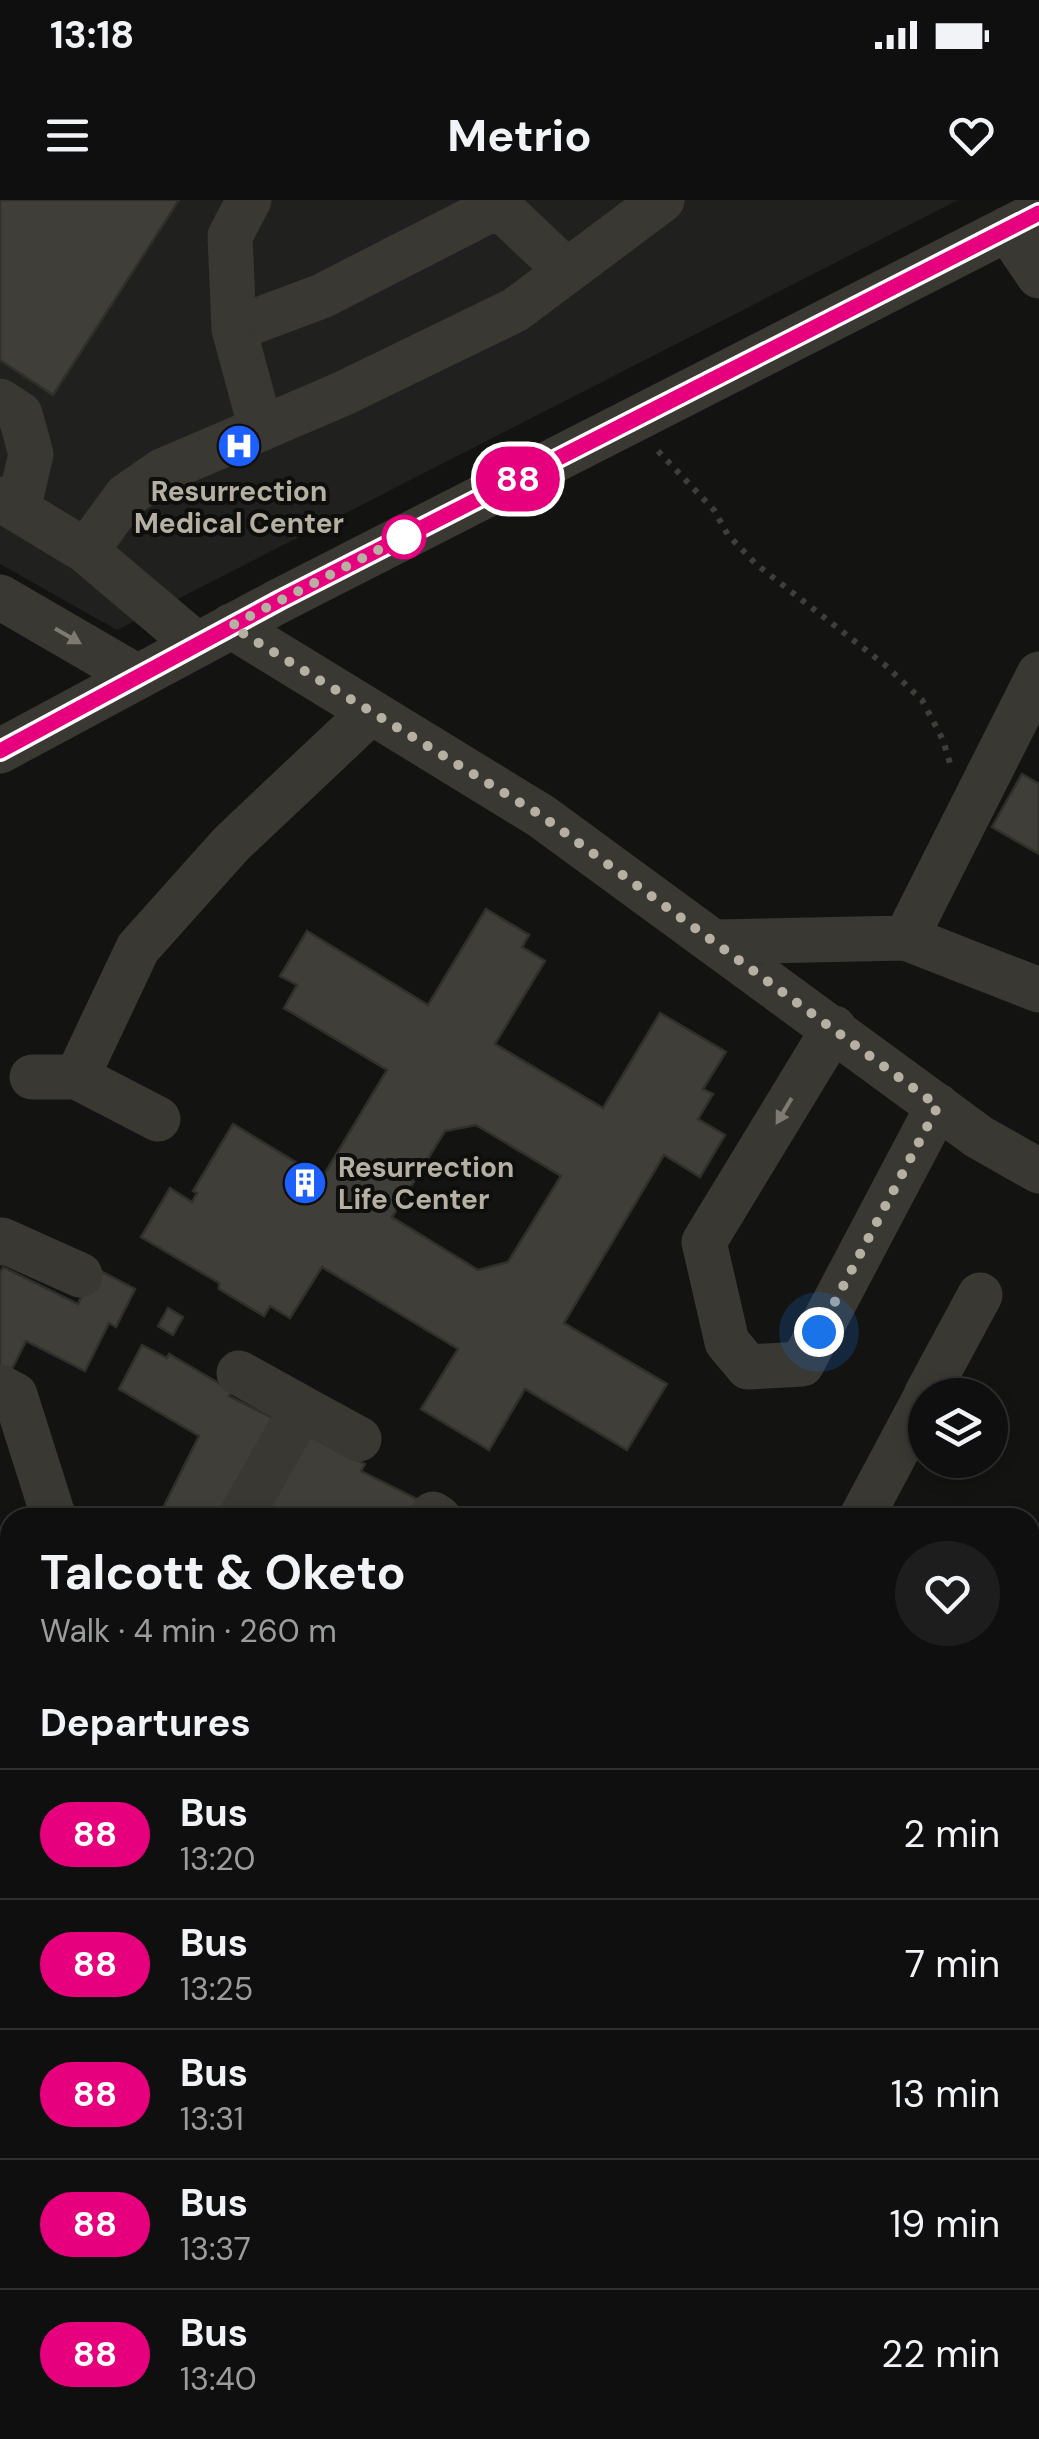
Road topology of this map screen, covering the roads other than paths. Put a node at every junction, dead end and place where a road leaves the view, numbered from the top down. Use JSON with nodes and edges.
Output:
{"nodes":[{"id":1,"x":250,"y":200,"type":"edge"},
{"id":2,"x":662,"y":200,"type":"edge"},
{"id":3,"x":495,"y":203,"type":"edge"},
{"id":4,"x":1023,"y":221,"type":"edge"},
{"id":5,"x":567,"y":271,"type":"junction"},
{"id":6,"x":1039,"y":276,"type":"edge"},
{"id":7,"x":234,"y":329,"type":"junction"},
{"id":8,"x":0,"y":401,"type":"edge"},
{"id":9,"x":262,"y":429,"type":"junction"},
{"id":10,"x":9,"y":504,"type":"edge"},
{"id":11,"x":86,"y":551,"type":"junction"},
{"id":12,"x":0,"y":596,"type":"edge"},
{"id":13,"x":214,"y":635,"type":"junction"},
{"id":14,"x":1039,"y":674,"type":"edge"},
{"id":15,"x":136,"y":676,"type":"junction"},
{"id":16,"x":372,"y":712,"type":"junction"},
{"id":17,"x":0,"y":751,"type":"edge"},
{"id":18,"x":906,"y":938,"type":"junction"},
{"id":19,"x":716,"y":942,"type":"junction"},
{"id":20,"x":1039,"y":990,"type":"edge"},
{"id":21,"x":834,"y":1028,"type":"junction"},
{"id":22,"x":32,"y":1078,"type":"dead end"},
{"id":23,"x":76,"y":1078,"type":"junction"},
{"id":24,"x":938,"y":1106,"type":"junction"},
{"id":25,"x":158,"y":1119,"type":"dead end"},
{"id":26,"x":1039,"y":1170,"type":"edge"},
{"id":27,"x":0,"y":1243,"type":"edge"},
{"id":28,"x":80,"y":1275,"type":"dead end"},
{"id":29,"x":980,"y":1294,"type":"dead end"},
{"id":30,"x":239,"y":1373,"type":"dead end"},
{"id":31,"x":936,"y":1378,"type":"edge"},
{"id":32,"x":0,"y":1388,"type":"edge"},
{"id":33,"x":302,"y":1408,"type":"junction"},
{"id":34,"x":908,"y":1430,"type":"edge"},
{"id":35,"x":358,"y":1439,"type":"dead end"},
{"id":36,"x":51,"y":1508,"type":"edge"},
{"id":37,"x":246,"y":1508,"type":"edge"},
{"id":38,"x":866,"y":1508,"type":"edge"}],
"edges":[{"from":1,"to":7,"type":"street"},
{"from":2,"to":5,"type":"street"},
{"from":3,"to":5,"type":"street"},
{"from":3,"to":7,"type":"street"},
{"from":4,"to":6,"type":"street"},
{"from":4,"to":13,"type":"street"},
{"from":5,"to":9,"type":"street"},
{"from":7,"to":9,"type":"street"},
{"from":8,"to":10,"type":"street"},
{"from":9,"to":11,"type":"street"},
{"from":10,"to":11,"type":"street"},
{"from":11,"to":13,"type":"street"},
{"from":12,"to":15,"type":"street","one_way":true},
{"from":13,"to":15,"type":"street"},
{"from":13,"to":16,"type":"street"},
{"from":14,"to":18,"type":"street"},
{"from":15,"to":17,"type":"street"},
{"from":16,"to":19,"type":"street"},
{"from":16,"to":23,"type":"street"},
{"from":18,"to":19,"type":"street"},
{"from":18,"to":20,"type":"street"},
{"from":19,"to":21,"type":"street"},
{"from":21,"to":24,"type":"street"},
{"from":21,"to":24,"type":"street","one_way":true},
{"from":22,"to":23,"type":"street"},
{"from":23,"to":25,"type":"street"},
{"from":24,"to":26,"type":"street"},
{"from":27,"to":28,"type":"street"},
{"from":29,"to":31,"type":"street"},
{"from":30,"to":33,"type":"street"},
{"from":32,"to":36,"type":"street"},
{"from":33,"to":35,"type":"street"},
{"from":33,"to":37,"type":"street"},
{"from":34,"to":38,"type":"street"}]}
